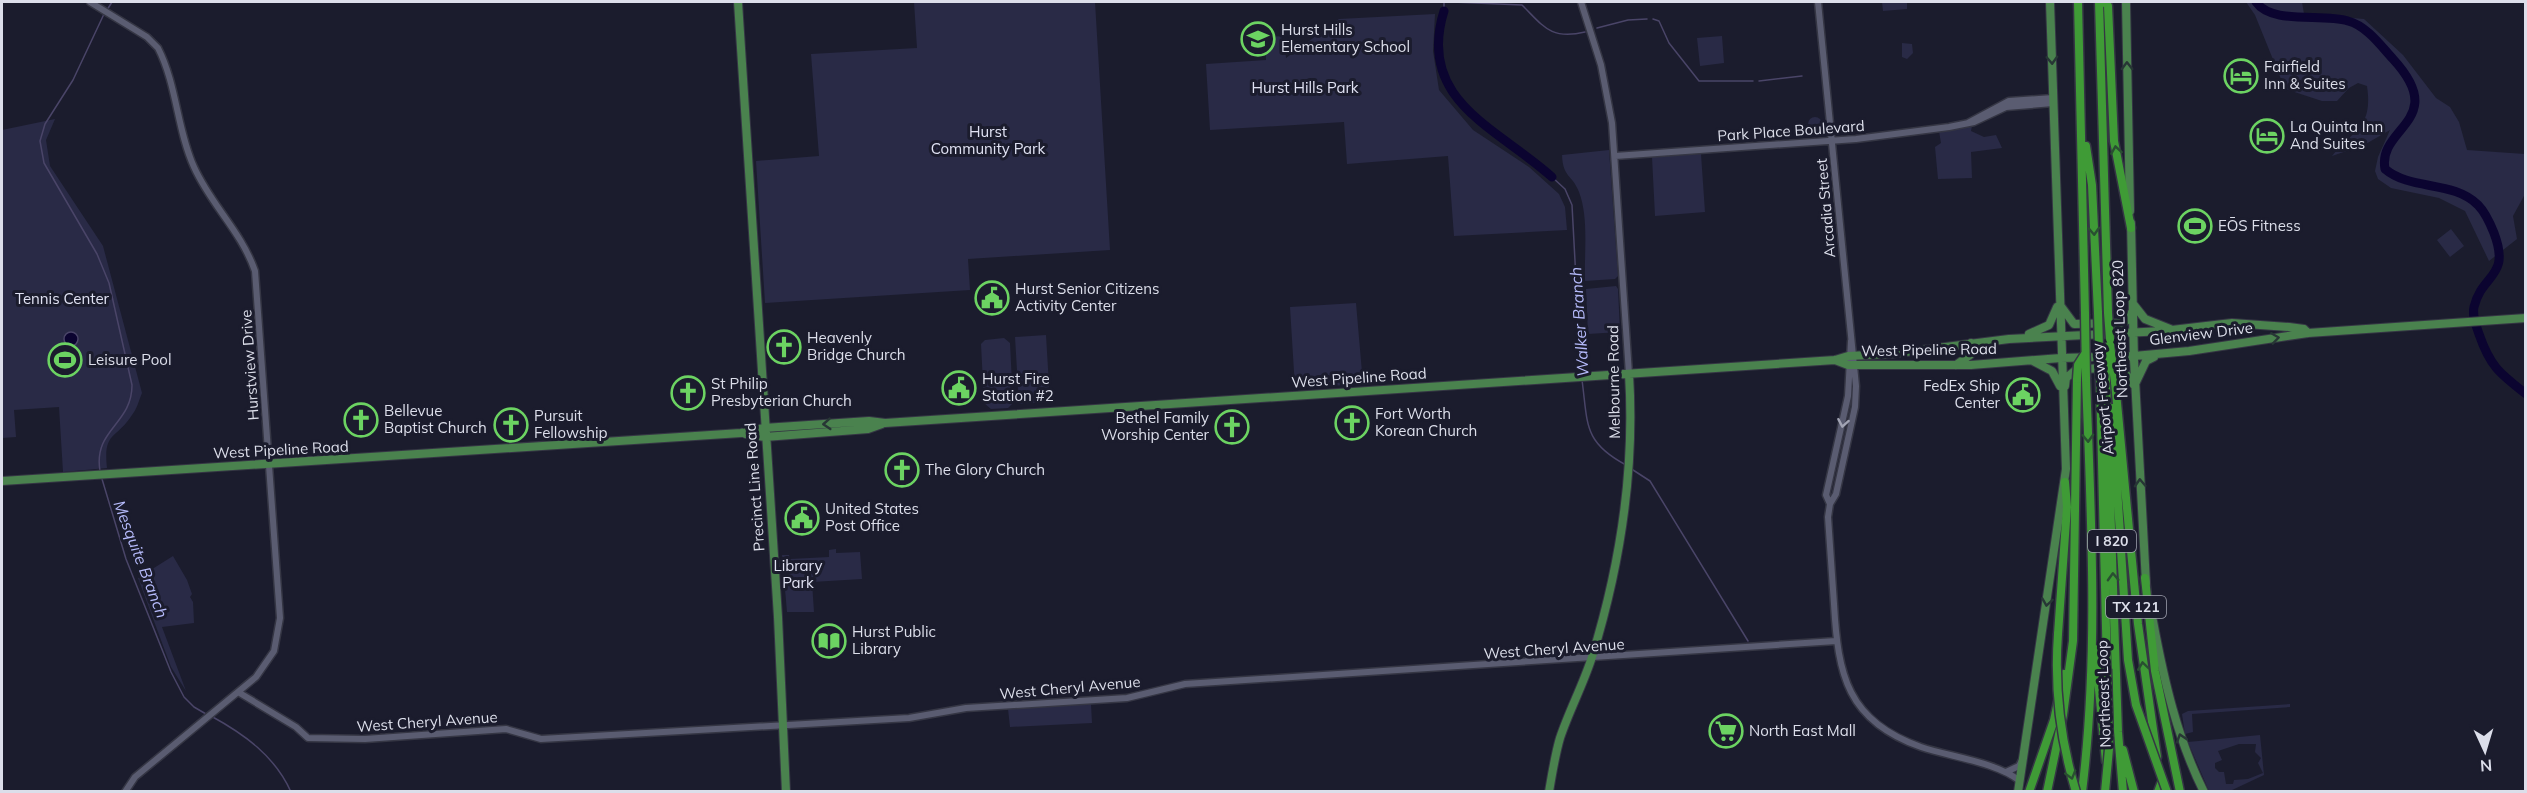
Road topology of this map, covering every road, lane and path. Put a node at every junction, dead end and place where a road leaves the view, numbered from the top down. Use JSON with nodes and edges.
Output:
{"nodes":[{"id":1,"x":90,"y":2,"type":"edge"},
{"id":2,"x":738,"y":2,"type":"edge"},
{"id":3,"x":1581,"y":2,"type":"edge"},
{"id":4,"x":1818,"y":2,"type":"edge"},
{"id":5,"x":2050,"y":2,"type":"edge"},
{"id":6,"x":2078,"y":2,"type":"edge"},
{"id":7,"x":2099,"y":2,"type":"edge"},
{"id":8,"x":2105,"y":2,"type":"edge"},
{"id":9,"x":2126,"y":2,"type":"edge"},
{"id":10,"x":2053,"y":100,"type":"junction"},
{"id":11,"x":2080,"y":110,"type":"junction"},
{"id":12,"x":1832,"y":140,"type":"junction"},
{"id":13,"x":1615,"y":156,"type":"junction"},
{"id":14,"x":2131,"y":228,"type":"junction"},
{"id":15,"x":2134,"y":303,"type":"junction"},
{"id":16,"x":2060,"y":304,"type":"junction"},
{"id":17,"x":2526,"y":318,"type":"edge"},
{"id":18,"x":2172,"y":330,"type":"junction"},
{"id":19,"x":2133,"y":332,"type":"junction"},
{"id":20,"x":2308,"y":333,"type":"junction"},
{"id":21,"x":2060,"y":336,"type":"junction"},
{"id":22,"x":2009,"y":339,"type":"junction"},
{"id":23,"x":1971,"y":343,"type":"junction"},
{"id":24,"x":2110,"y":345,"type":"junction"},
{"id":25,"x":2167,"y":353,"type":"junction"},
{"id":26,"x":1851,"y":356,"type":"junction"},
{"id":27,"x":2134,"y":356,"type":"junction"},
{"id":28,"x":2061,"y":358,"type":"junction"},
{"id":29,"x":1834,"y":360,"type":"junction"},
{"id":30,"x":2029,"y":360,"type":"junction"},
{"id":31,"x":1851,"y":365,"type":"junction"},
{"id":32,"x":1955,"y":365,"type":"junction"},
{"id":33,"x":1629,"y":374,"type":"junction"},
{"id":34,"x":2082,"y":379,"type":"junction"},
{"id":35,"x":2103,"y":381,"type":"junction"},
{"id":36,"x":2115,"y":382,"type":"junction"},
{"id":37,"x":2135,"y":386,"type":"junction"},
{"id":38,"x":2063,"y":394,"type":"junction"},
{"id":39,"x":2064,"y":404,"type":"junction"},
{"id":40,"x":885,"y":423,"type":"junction"},
{"id":41,"x":764,"y":428,"type":"junction"},
{"id":42,"x":741,"y":433,"type":"junction"},
{"id":43,"x":765,"y":437,"type":"junction"},
{"id":44,"x":269,"y":464,"type":"junction"},
{"id":45,"x":2,"y":481,"type":"edge"},
{"id":46,"x":2065,"y":482,"type":"junction"},
{"id":47,"x":2145,"y":578,"type":"junction"},
{"id":48,"x":2074,"y":618,"type":"junction"},
{"id":49,"x":2093,"y":633,"type":"junction"},
{"id":50,"x":1836,"y":641,"type":"junction"},
{"id":51,"x":1592,"y":658,"type":"junction"},
{"id":52,"x":238,"y":692,"type":"junction"},
{"id":53,"x":781,"y":725,"type":"junction"},
{"id":54,"x":2118,"y":732,"type":"junction"},
{"id":55,"x":2023,"y":758,"type":"junction"},
{"id":56,"x":2006,"y":772,"type":"junction"},
{"id":57,"x":2020,"y":781,"type":"junction"},
{"id":58,"x":2162,"y":790,"type":"edge"},
{"id":59,"x":125,"y":792,"type":"edge"},
{"id":60,"x":786,"y":792,"type":"edge"},
{"id":61,"x":1549,"y":792,"type":"edge"},
{"id":62,"x":2018,"y":792,"type":"edge"},
{"id":63,"x":2029,"y":792,"type":"edge"},
{"id":64,"x":2047,"y":792,"type":"edge"},
{"id":65,"x":2076,"y":792,"type":"edge"},
{"id":66,"x":2082,"y":792,"type":"edge"},
{"id":67,"x":2108,"y":792,"type":"edge"},
{"id":68,"x":2124,"y":792,"type":"edge"},
{"id":69,"x":2134,"y":792,"type":"edge"},
{"id":70,"x":2180,"y":792,"type":"edge"},
{"id":71,"x":2204,"y":792,"type":"edge"}],
"edges":[{"from":1,"to":44,"type":"street","name":"Hurstview Drive"},
{"from":2,"to":41,"type":"main road","name":"Precinct Line Road"},
{"from":3,"to":13,"type":"street","name":"Melbourne Road"},
{"from":4,"to":12,"type":"street","name":"Arcadia Street"},
{"from":5,"to":10,"type":"main road","one_way":true},
{"from":6,"to":11,"type":"highway","name":"Airport Freeway","number":"I 820"},
{"from":7,"to":24,"type":"highway","name":"Airport Freeway","number":"I 820","bridge":true},
{"from":14,"to":8,"type":"highway","one_way":true},
{"from":14,"to":9,"type":"main road","name":"Northeast Loop 820","one_way":true},
{"from":10,"to":12,"type":"street","name":"Park Place Boulevard"},
{"from":10,"to":16,"type":"main road"},
{"from":11,"to":34,"type":"highway","name":"Airport Freeway","number":"I 820","bridge":true},
{"from":11,"to":35,"type":"highway","one_way":true,"bridge":true},
{"from":12,"to":13,"type":"street","name":"Park Place Boulevard"},
{"from":12,"to":26,"type":"street","name":"Arcadia Street"},
{"from":13,"to":33,"type":"street","name":"Melbourne Road"},
{"from":14,"to":15,"type":"main road","name":"Northeast Loop 820"},
{"from":15,"to":16,"type":"main road"},
{"from":15,"to":18,"type":"main road"},
{"from":15,"to":19,"type":"main road","name":"Northeast Loop 820"},
{"from":16,"to":21,"type":"main road"},
{"from":16,"to":22,"type":"main road"},
{"from":17,"to":20,"type":"main road","name":"Glenview Drive"},
{"from":18,"to":19,"type":"main road","name":"Glenview Drive"},
{"from":18,"to":20,"type":"main road","name":"Glenview Drive"},
{"from":19,"to":21,"type":"main road","name":"Glenview Drive"},
{"from":19,"to":27,"type":"main road","name":"Northeast Loop 820"},
{"from":25,"to":20,"type":"main road","name":"Glenview Drive","one_way":true},
{"from":21,"to":22,"type":"main road","name":"West Pipeline Road"},
{"from":21,"to":28,"type":"main road"},
{"from":22,"to":23,"type":"main road","name":"West Pipeline Road"},
{"from":23,"to":26,"type":"main road","name":"West Pipeline Road"},
{"from":23,"to":32,"type":"main road"},
{"from":24,"to":35,"type":"highway","name":"Northeast Loop","number":"I 820","bridge":true},
{"from":24,"to":36,"type":"highway","name":"Airport Freeway","number":"TX 121","bridge":true},
{"from":25,"to":27,"type":"main road","name":"Glenview Drive"},
{"from":25,"to":37,"type":"main road"},
{"from":26,"to":29,"type":"main road","name":"West Pipeline Road"},
{"from":26,"to":31,"type":"street","name":"Arcadia Street"},
{"from":27,"to":28,"type":"main road","name":"Glenview Drive"},
{"from":27,"to":37,"type":"main road","name":"Northeast Loop 820"},
{"from":28,"to":30,"type":"main road","name":"West Pipeline Road"},
{"from":28,"to":38,"type":"main road"},
{"from":29,"to":31,"type":"main road","name":"West Pipeline Road"},
{"from":29,"to":33,"type":"main road","name":"West Pipeline Road"},
{"from":30,"to":32,"type":"main road","name":"West Pipeline Road"},
{"from":30,"to":38,"type":"main road"},
{"from":31,"to":32,"type":"main road","name":"West Pipeline Road"},
{"from":31,"to":50,"type":"street","name":"Arcadia Street"},
{"from":33,"to":40,"type":"main road","name":"West Pipeline Road"},
{"from":33,"to":51,"type":"main road","name":"Melbourne Road"},
{"from":34,"to":48,"type":"highway"},
{"from":34,"to":49,"type":"highway","name":"Airport Freeway","number":"I 820","one_way":true},
{"from":54,"to":35,"type":"highway","name":"Northeast Loop","number":"I 820","one_way":true},
{"from":35,"to":67,"type":"highway","bridge":true},
{"from":58,"to":36,"type":"highway","name":"Airport Freeway","number":"TX 121","one_way":true},
{"from":36,"to":58,"type":"highway","bridge":true},
{"from":37,"to":39,"type":"main road"},
{"from":47,"to":37,"type":"main road","name":"Northeast Loop 820","one_way":true},
{"from":38,"to":39,"type":"main road"},
{"from":39,"to":46,"type":"main road"},
{"from":40,"to":41,"type":"main road","name":"West Pipeline Road","one_way":true},
{"from":40,"to":43,"type":"main road","name":"West Pipeline Road"},
{"from":41,"to":42,"type":"main road","name":"West Pipeline Road"},
{"from":41,"to":43,"type":"main road","name":"Precinct Line Road"},
{"from":42,"to":43,"type":"main road","name":"West Pipeline Road"},
{"from":42,"to":44,"type":"main road","name":"West Pipeline Road"},
{"from":43,"to":53,"type":"main road","name":"Precinct Line Road"},
{"from":44,"to":45,"type":"main road","name":"West Pipeline Road"},
{"from":44,"to":52,"type":"street","name":"Hurstview Drive"},
{"from":46,"to":55,"type":"main road","one_way":true},
{"from":46,"to":65,"type":"highway","one_way":true,"bridge":true},
{"from":47,"to":70,"type":"highway"},
{"from":71,"to":47,"type":"main road","name":"Northeast Loop 820","one_way":true},
{"from":48,"to":63,"type":"highway"},
{"from":48,"to":64,"type":"highway"},
{"from":49,"to":66,"type":"highway","name":"Airport Freeway","number":"TX 121"},
{"from":49,"to":67,"type":"highway","number":"I 820"},
{"from":50,"to":51,"type":"street","name":"West Cheryl Avenue"},
{"from":50,"to":56,"type":"street","name":"Arcadia Street"},
{"from":51,"to":53,"type":"street","name":"West Cheryl Avenue"},
{"from":51,"to":61,"type":"main road","name":"Melbourne Road"},
{"from":52,"to":53,"type":"street","name":"West Cheryl Avenue"},
{"from":52,"to":59,"type":"street","name":"Hurstview Drive"},
{"from":53,"to":60,"type":"main road","name":"Precinct Line Road"},
{"from":54,"to":68,"type":"highway","name":"Northeast Loop","number":"I 820"},
{"from":54,"to":69,"type":"highway"},
{"from":55,"to":56,"type":"street"},
{"from":55,"to":57,"type":"main road"},
{"from":56,"to":57,"type":"street","name":"Arcadia Street"},
{"from":57,"to":62,"type":"main road"}]}
